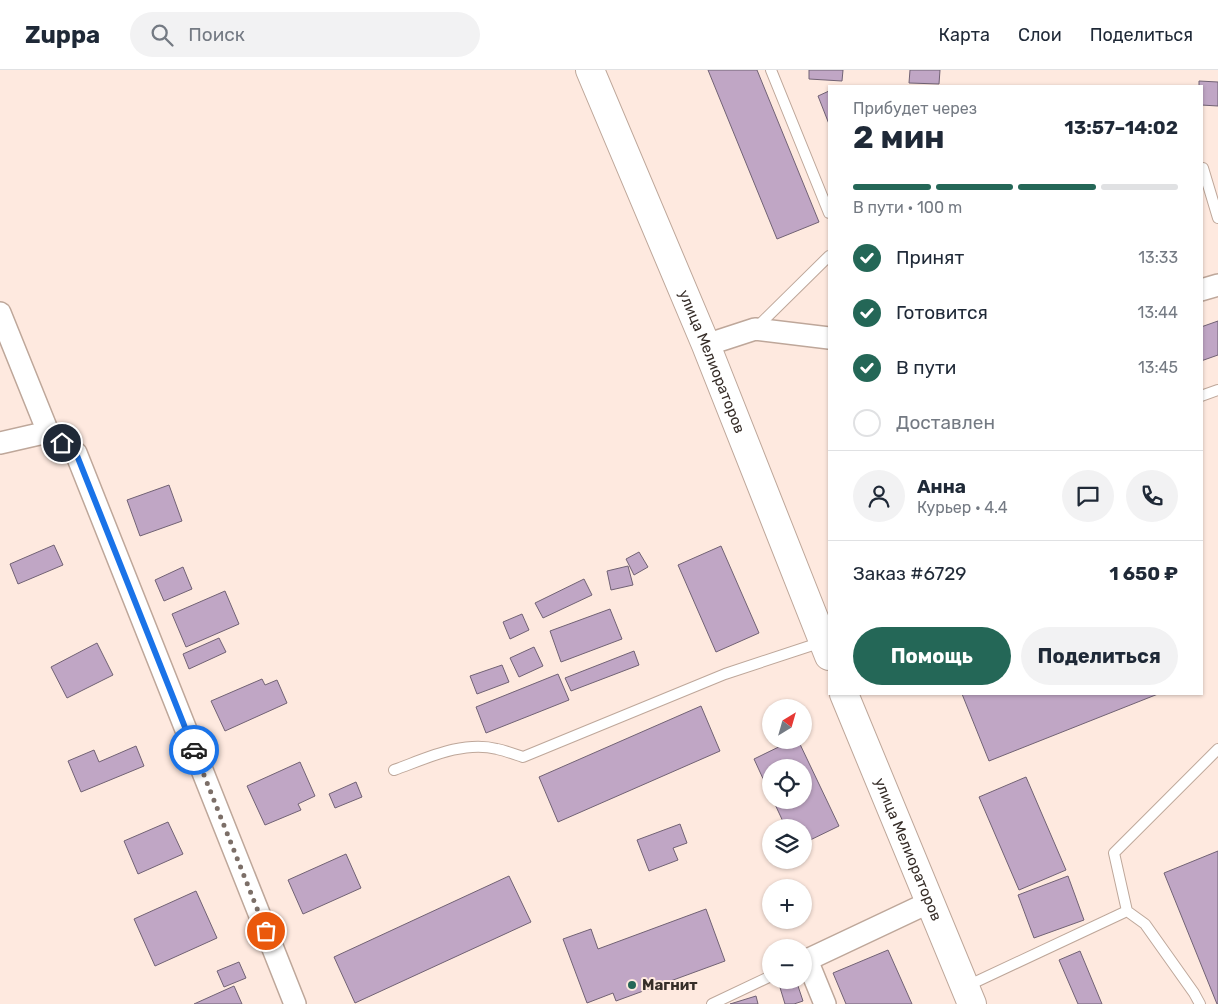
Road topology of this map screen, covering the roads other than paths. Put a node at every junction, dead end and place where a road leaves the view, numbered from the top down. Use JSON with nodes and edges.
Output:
{"nodes":[{"id":1,"x":590,"y":70,"type":"edge"},
{"id":2,"x":771,"y":70,"type":"edge"},
{"id":3,"x":1203,"y":168,"type":"dead end"},
{"id":4,"x":828,"y":211,"type":"edge"},
{"id":5,"x":1218,"y":218,"type":"edge"},
{"id":6,"x":828,"y":257,"type":"edge"},
{"id":7,"x":1218,"y":285,"type":"edge"},
{"id":8,"x":1203,"y":289,"type":"edge"},
{"id":9,"x":0,"y":313,"type":"edge"},
{"id":10,"x":755,"y":329,"type":"junction"},
{"id":11,"x":828,"y":338,"type":"edge"},
{"id":12,"x":706,"y":345,"type":"junction"},
{"id":13,"x":1218,"y":390,"type":"edge"},
{"id":14,"x":1203,"y":395,"type":"edge"},
{"id":15,"x":48,"y":432,"type":"junction"},
{"id":16,"x":0,"y":443,"type":"edge"},
{"id":17,"x":826,"y":649,"type":"edge"},
{"id":18,"x":844,"y":695,"type":"edge"},
{"id":19,"x":1218,"y":749,"type":"edge"},
{"id":20,"x":394,"y":770,"type":"dead end"},
{"id":21,"x":930,"y":902,"type":"junction"},
{"id":22,"x":1127,"y":911,"type":"junction"},
{"id":23,"x":812,"y":957,"type":"edge"},
{"id":24,"x":812,"y":975,"type":"edge"},
{"id":25,"x":762,"y":980,"type":"edge"},
{"id":26,"x":969,"y":996,"type":"edge"},
{"id":27,"x":295,"y":1004,"type":"edge"},
{"id":28,"x":712,"y":1004,"type":"edge"},
{"id":29,"x":825,"y":1004,"type":"edge"},
{"id":30,"x":1200,"y":1004,"type":"edge"}],
"edges":[{"from":1,"to":12,"type":"street","name":"улица Мелиораторов"},
{"from":2,"to":4,"type":"lane"},
{"from":3,"to":5,"type":"lane"},
{"from":6,"to":10,"type":"lane"},
{"from":7,"to":8,"type":"street"},
{"from":9,"to":15,"type":"street"},
{"from":10,"to":11,"type":"street"},
{"from":10,"to":12,"type":"street"},
{"from":12,"to":17,"type":"street","name":"улица Мелиораторов"},
{"from":13,"to":14,"type":"lane"},
{"from":15,"to":16,"type":"street"},
{"from":15,"to":27,"type":"street"},
{"from":17,"to":20,"type":"lane"},
{"from":18,"to":21,"type":"street","name":"улица Мелиораторов"},
{"from":19,"to":22,"type":"lane"},
{"from":21,"to":23,"type":"street"},
{"from":21,"to":26,"type":"street","name":"улица Мелиораторов"},
{"from":22,"to":26,"type":"lane"},
{"from":22,"to":30,"type":"lane"},
{"from":24,"to":29,"type":"street"},
{"from":25,"to":28,"type":"lane"}]}
